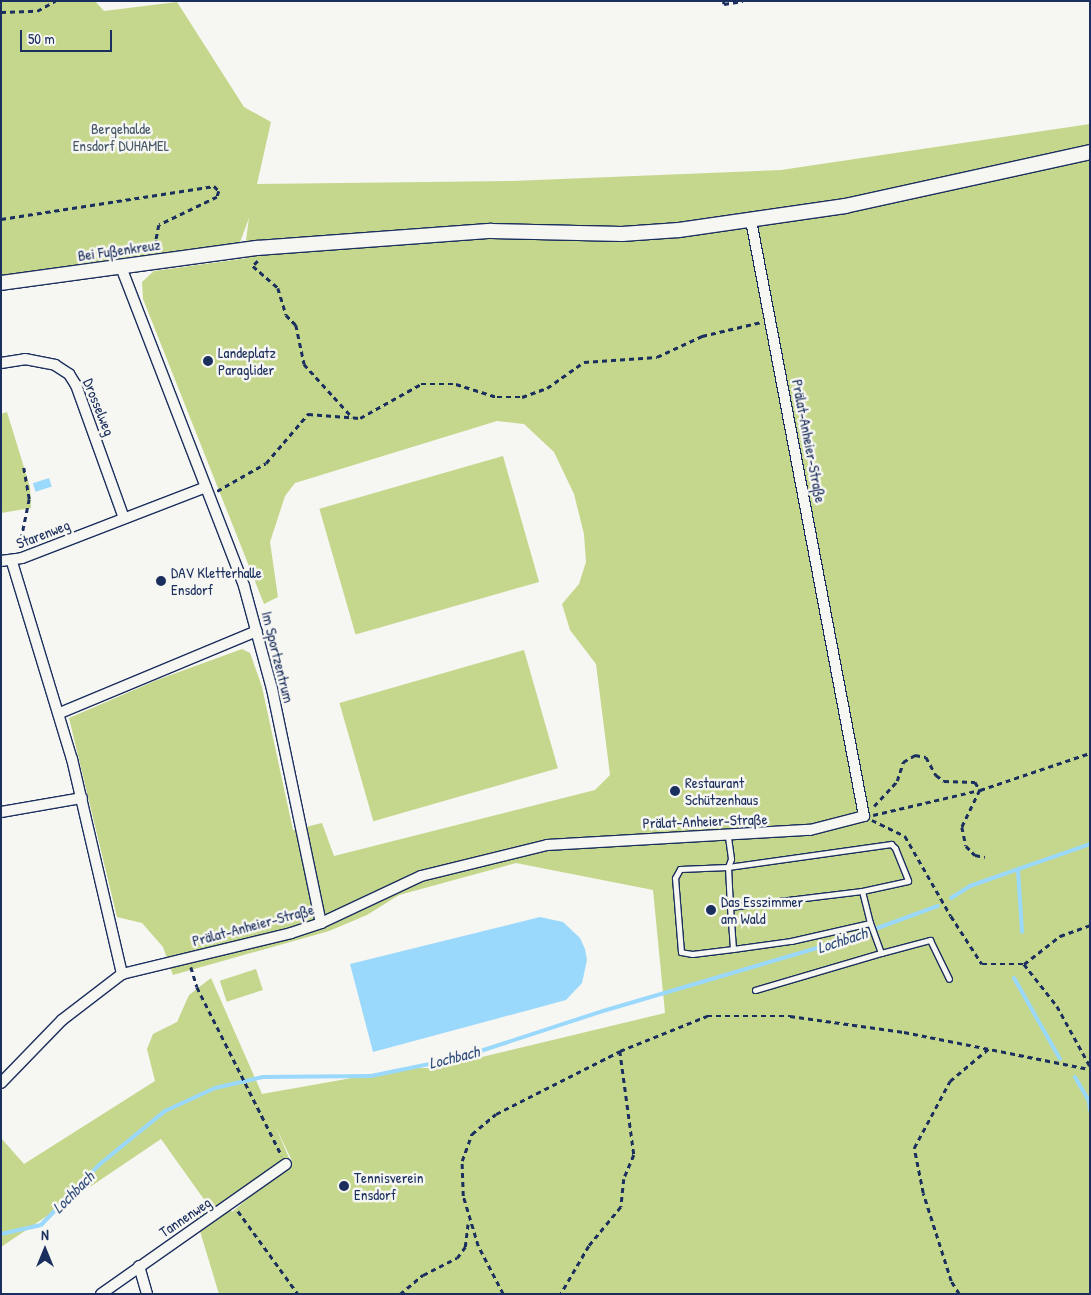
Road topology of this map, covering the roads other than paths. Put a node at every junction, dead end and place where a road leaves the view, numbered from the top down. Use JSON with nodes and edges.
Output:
{"nodes":[{"id":1,"x":1090,"y":152,"type":"edge"},
{"id":2,"x":751,"y":220,"type":"junction"},
{"id":3,"x":121,"y":267,"type":"junction"},
{"id":4,"x":1,"y":282,"type":"edge"},
{"id":5,"x":1,"y":363,"type":"edge"},
{"id":6,"x":207,"y":491,"type":"junction"},
{"id":7,"x":124,"y":518,"type":"junction"},
{"id":8,"x":10,"y":561,"type":"edge"},
{"id":9,"x":256,"y":630,"type":"junction"},
{"id":10,"x":60,"y":713,"type":"junction"},
{"id":11,"x":82,"y":798,"type":"junction"},
{"id":12,"x":1,"y":812,"type":"edge"},
{"id":13,"x":728,"y":837,"type":"junction"},
{"id":14,"x":728,"y":867,"type":"junction"},
{"id":15,"x":862,"y":891,"type":"junction"},
{"id":16,"x":730,"y":907,"type":"junction"},
{"id":17,"x":321,"y":923,"type":"junction"},
{"id":18,"x":870,"y":923,"type":"junction"},
{"id":19,"x":733,"y":949,"type":"junction"},
{"id":20,"x":880,"y":953,"type":"junction"},
{"id":21,"x":122,"y":974,"type":"junction"},
{"id":22,"x":948,"y":979,"type":"dead end"},
{"id":23,"x":756,"y":990,"type":"dead end"},
{"id":24,"x":1,"y":1083,"type":"edge"},
{"id":25,"x":286,"y":1164,"type":"road end"},
{"id":26,"x":139,"y":1266,"type":"junction"},
{"id":27,"x":101,"y":1294,"type":"edge"},
{"id":28,"x":147,"y":1294,"type":"edge"}],
"edges":[{"from":1,"to":2,"type":"street","name":"Bei Fußenkreuz"},
{"from":2,"to":3,"type":"street","name":"Bei Fußenkreuz"},
{"from":2,"to":13,"type":"street","name":"Prälat-Anheier-Straße"},
{"from":3,"to":4,"type":"street","name":"Bei Fußenkreuz"},
{"from":3,"to":6,"type":"street","name":"Im Sportzentrum"},
{"from":5,"to":7,"type":"street","name":"Drosselweg"},
{"from":6,"to":7,"type":"street","name":"Starenweg"},
{"from":6,"to":9,"type":"street","name":"Im Sportzentrum"},
{"from":7,"to":8,"type":"street","name":"Starenweg"},
{"from":8,"to":10,"type":"street","name":"Starenweg"},
{"from":9,"to":10,"type":"street"},
{"from":9,"to":17,"type":"street","name":"Im Sportzentrum"},
{"from":10,"to":11,"type":"street","name":"Starenweg"},
{"from":11,"to":12,"type":"street"},
{"from":11,"to":21,"type":"street","name":"Starenweg"},
{"from":13,"to":14,"type":"lane"},
{"from":13,"to":17,"type":"street","name":"Prälat-Anheier-Straße"},
{"from":14,"to":15,"type":"lane"},
{"from":14,"to":16,"type":"lane"},
{"from":14,"to":19,"type":"lane"},
{"from":15,"to":16,"type":"lane"},
{"from":15,"to":18,"type":"lane"},
{"from":16,"to":19,"type":"lane"},
{"from":17,"to":21,"type":"street","name":"Prälat-Anheier-Straße"},
{"from":18,"to":19,"type":"lane"},
{"from":18,"to":20,"type":"lane"},
{"from":20,"to":22,"type":"lane"},
{"from":20,"to":23,"type":"lane"},
{"from":21,"to":24,"type":"street","name":"Prälat-Anheier-Straße"},
{"from":25,"to":26,"type":"street","name":"Tannenweg"},
{"from":26,"to":27,"type":"street","name":"Tannenweg"},
{"from":26,"to":28,"type":"street"}]}
